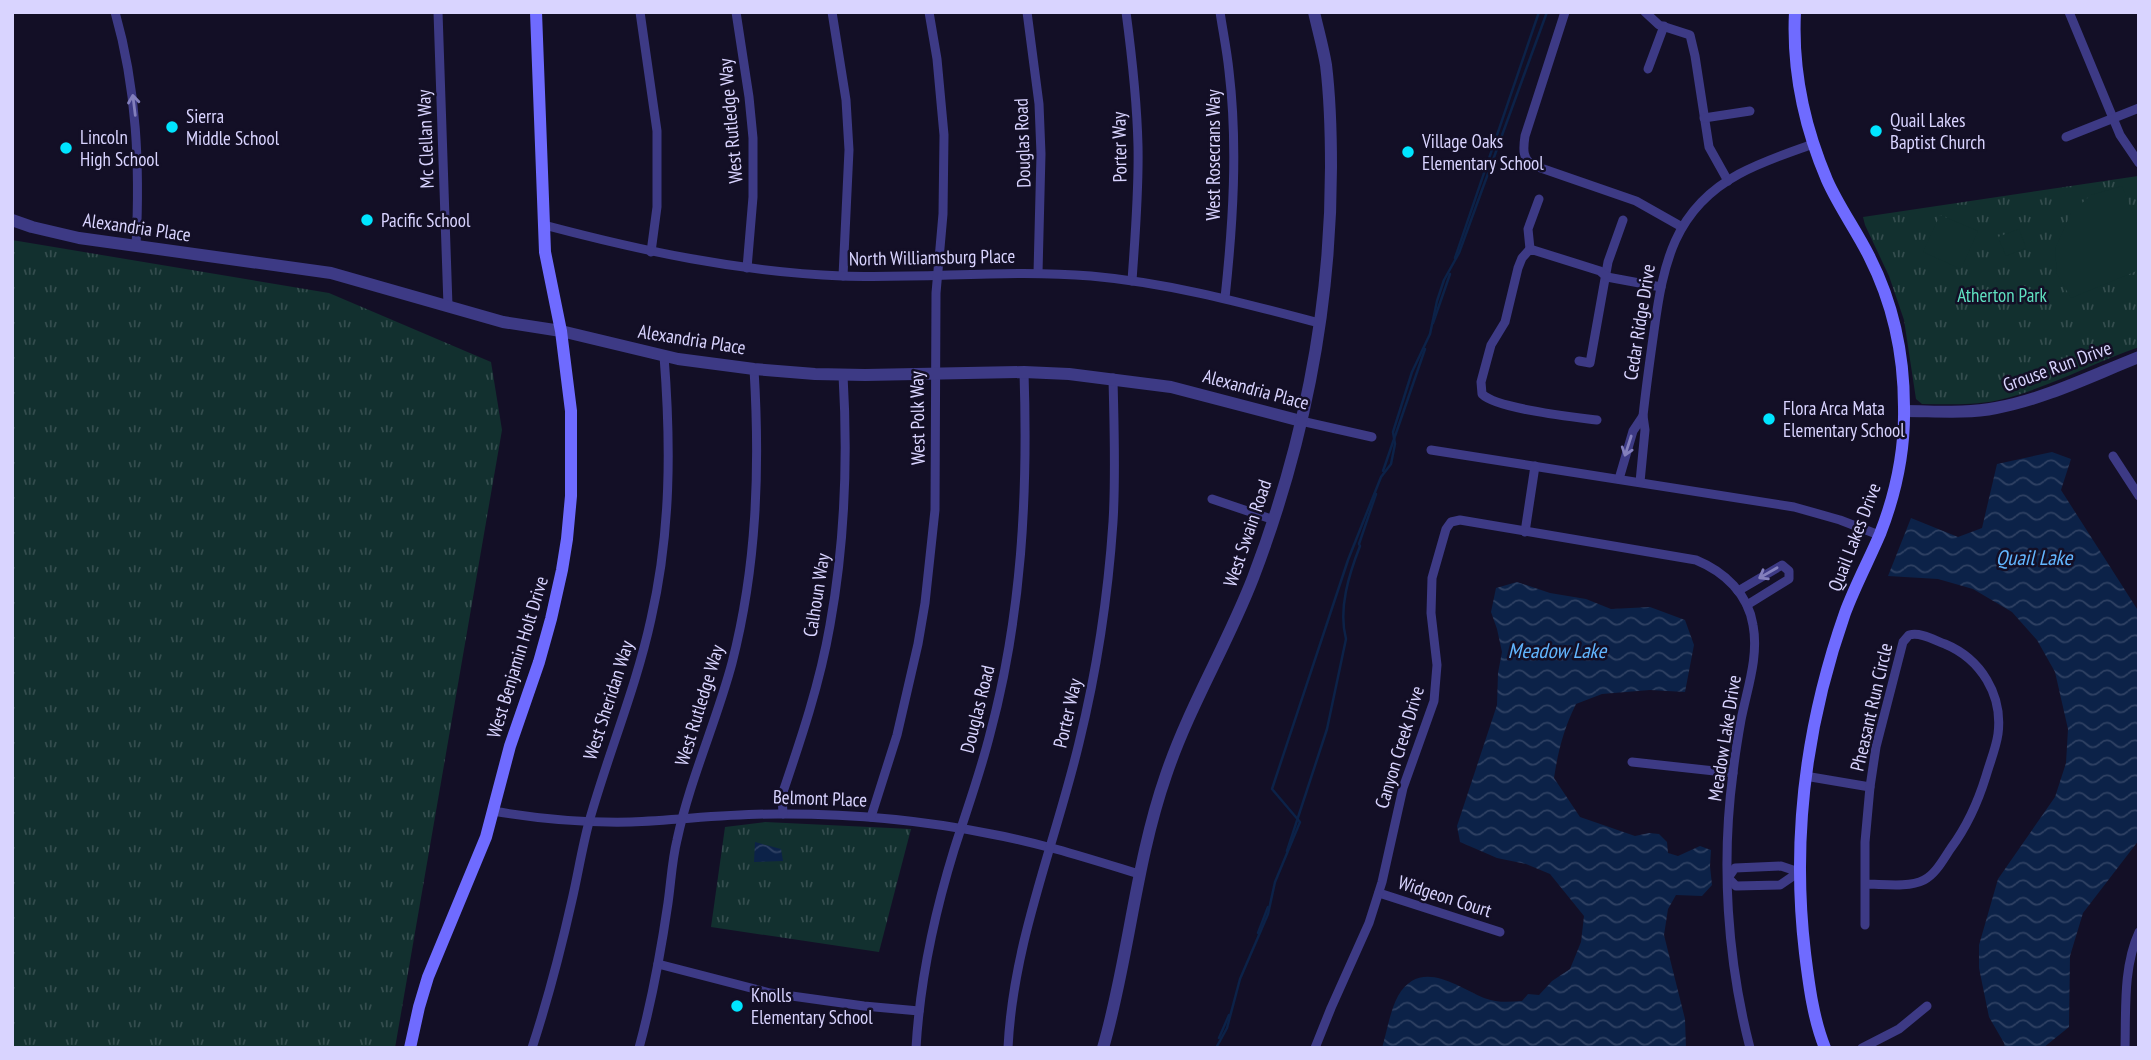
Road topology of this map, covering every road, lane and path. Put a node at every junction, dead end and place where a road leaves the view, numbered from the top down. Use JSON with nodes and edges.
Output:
{"nodes":[{"id":1,"x":116,"y":12,"type":"edge"},
{"id":2,"x":438,"y":12,"type":"edge"},
{"id":3,"x":536,"y":12,"type":"edge"},
{"id":4,"x":640,"y":12,"type":"edge"},
{"id":5,"x":736,"y":12,"type":"edge"},
{"id":6,"x":832,"y":12,"type":"edge"},
{"id":7,"x":929,"y":12,"type":"edge"},
{"id":8,"x":1027,"y":12,"type":"edge"},
{"id":9,"x":1126,"y":12,"type":"edge"},
{"id":10,"x":1220,"y":12,"type":"edge"},
{"id":11,"x":1314,"y":12,"type":"edge"},
{"id":12,"x":1565,"y":12,"type":"edge"},
{"id":13,"x":1645,"y":12,"type":"edge"},
{"id":14,"x":1795,"y":12,"type":"edge"},
{"id":15,"x":2069,"y":12,"type":"edge"},
{"id":16,"x":1664,"y":26,"type":"junction"},
{"id":17,"x":1648,"y":69,"type":"dead end"},
{"id":18,"x":2139,"y":108,"type":"edge"},
{"id":19,"x":1750,"y":111,"type":"dead end"},
{"id":20,"x":1704,"y":118,"type":"junction"},
{"id":21,"x":2112,"y":118,"type":"junction"},
{"id":22,"x":2066,"y":137,"type":"dead end"},
{"id":23,"x":1813,"y":144,"type":"junction"},
{"id":24,"x":2139,"y":163,"type":"edge"},
{"id":25,"x":1728,"y":181,"type":"junction"},
{"id":26,"x":1539,"y":199,"type":"dead end"},
{"id":27,"x":12,"y":220,"type":"edge"},
{"id":28,"x":1623,"y":220,"type":"dead end"},
{"id":29,"x":544,"y":225,"type":"junction"},
{"id":30,"x":1682,"y":227,"type":"junction"},
{"id":31,"x":136,"y":246,"type":"junction"},
{"id":32,"x":1530,"y":248,"type":"junction"},
{"id":33,"x":651,"y":252,"type":"junction"},
{"id":34,"x":747,"y":268,"type":"junction"},
{"id":35,"x":1038,"y":273,"type":"junction"},
{"id":36,"x":937,"y":275,"type":"junction"},
{"id":37,"x":843,"y":276,"type":"junction"},
{"id":38,"x":1607,"y":277,"type":"junction"},
{"id":39,"x":1132,"y":281,"type":"junction"},
{"id":40,"x":1661,"y":288,"type":"junction"},
{"id":41,"x":1226,"y":298,"type":"junction"},
{"id":42,"x":448,"y":306,"type":"junction"},
{"id":43,"x":1319,"y":323,"type":"junction"},
{"id":44,"x":561,"y":331,"type":"junction"},
{"id":45,"x":664,"y":356,"type":"junction"},
{"id":46,"x":2139,"y":357,"type":"edge"},
{"id":47,"x":1579,"y":361,"type":"dead end"},
{"id":48,"x":754,"y":369,"type":"junction"},
{"id":49,"x":1024,"y":372,"type":"junction"},
{"id":50,"x":934,"y":374,"type":"junction"},
{"id":51,"x":843,"y":375,"type":"junction"},
{"id":52,"x":1113,"y":378,"type":"junction"},
{"id":53,"x":1905,"y":411,"type":"junction"},
{"id":54,"x":1643,"y":416,"type":"junction"},
{"id":55,"x":1597,"y":420,"type":"dead end"},
{"id":56,"x":1301,"y":421,"type":"junction"},
{"id":57,"x":1372,"y":437,"type":"dead end"},
{"id":58,"x":1431,"y":450,"type":"dead end"},
{"id":59,"x":2113,"y":456,"type":"dead end"},
{"id":60,"x":1535,"y":466,"type":"junction"},
{"id":61,"x":1619,"y":479,"type":"junction"},
{"id":62,"x":1640,"y":482,"type":"junction"},
{"id":63,"x":2139,"y":496,"type":"edge"},
{"id":64,"x":1212,"y":499,"type":"dead end"},
{"id":65,"x":1274,"y":520,"type":"junction"},
{"id":66,"x":1525,"y":532,"type":"junction"},
{"id":67,"x":1879,"y":535,"type":"junction"},
{"id":68,"x":1738,"y":590,"type":"junction"},
{"id":69,"x":1747,"y":605,"type":"junction"},
{"id":70,"x":1632,"y":762,"type":"dead end"},
{"id":71,"x":1733,"y":773,"type":"junction"},
{"id":72,"x":1805,"y":776,"type":"junction"},
{"id":73,"x":1871,"y":787,"type":"junction"},
{"id":74,"x":493,"y":811,"type":"junction"},
{"id":75,"x":783,"y":814,"type":"junction"},
{"id":76,"x":871,"y":817,"type":"junction"},
{"id":77,"x":682,"y":819,"type":"junction"},
{"id":78,"x":590,"y":821,"type":"junction"},
{"id":79,"x":961,"y":828,"type":"junction"},
{"id":80,"x":1048,"y":847,"type":"junction"},
{"id":81,"x":1799,"y":872,"type":"junction"},
{"id":82,"x":1139,"y":874,"type":"junction"},
{"id":83,"x":1728,"y":878,"type":"junction"},
{"id":84,"x":1865,"y":884,"type":"junction"},
{"id":85,"x":1379,"y":893,"type":"junction"},
{"id":86,"x":1865,"y":925,"type":"dead end"},
{"id":87,"x":1500,"y":932,"type":"dead end"},
{"id":88,"x":2139,"y":932,"type":"edge"},
{"id":89,"x":658,"y":964,"type":"junction"},
{"id":90,"x":2134,"y":974,"type":"edge"},
{"id":91,"x":1927,"y":1006,"type":"dead end"},
{"id":92,"x":919,"y":1012,"type":"junction"},
{"id":93,"x":410,"y":1048,"type":"edge"},
{"id":94,"x":532,"y":1048,"type":"edge"},
{"id":95,"x":639,"y":1048,"type":"edge"},
{"id":96,"x":916,"y":1048,"type":"edge"},
{"id":97,"x":1008,"y":1048,"type":"edge"},
{"id":98,"x":1103,"y":1048,"type":"edge"},
{"id":99,"x":1315,"y":1048,"type":"edge"},
{"id":100,"x":1750,"y":1048,"type":"edge"},
{"id":101,"x":1825,"y":1048,"type":"edge"},
{"id":102,"x":1862,"y":1048,"type":"edge"},
{"id":103,"x":2125,"y":1048,"type":"edge"}],
"edges":[{"from":31,"to":1,"type":"street","one_way":true},
{"from":2,"to":42,"type":"street","name":"Mc Clellan Way"},
{"from":3,"to":29,"type":"main road","name":"West Benjamin Holt Drive"},
{"from":4,"to":33,"type":"street"},
{"from":5,"to":34,"type":"street","name":"West Rutledge Way"},
{"from":6,"to":37,"type":"street"},
{"from":7,"to":36,"type":"street","name":"West Polk Way"},
{"from":8,"to":35,"type":"street","name":"Douglas Road"},
{"from":9,"to":39,"type":"street","name":"Porter Way"},
{"from":10,"to":41,"type":"street","name":"West Rosecrans Way"},
{"from":11,"to":43,"type":"street","name":"West Swain Road"},
{"from":12,"to":30,"type":"street"},
{"from":13,"to":16,"type":"street"},
{"from":14,"to":23,"type":"main road","name":"Quail Lakes Drive"},
{"from":15,"to":21,"type":"street"},
{"from":16,"to":17,"type":"street"},
{"from":16,"to":20,"type":"street"},
{"from":18,"to":21,"type":"street"},
{"from":19,"to":20,"type":"street"},
{"from":20,"to":25,"type":"street"},
{"from":21,"to":22,"type":"street"},
{"from":21,"to":24,"type":"street"},
{"from":23,"to":25,"type":"street","name":"Cedar Ridge Drive"},
{"from":23,"to":53,"type":"main road","name":"Quail Lakes Drive"},
{"from":25,"to":30,"type":"street","name":"Cedar Ridge Drive"},
{"from":26,"to":32,"type":"street"},
{"from":27,"to":31,"type":"street","name":"Alexandria Place"},
{"from":28,"to":38,"type":"street"},
{"from":29,"to":33,"type":"street","name":"North Williamsburg Place"},
{"from":29,"to":44,"type":"main road","name":"West Benjamin Holt Drive"},
{"from":30,"to":40,"type":"street","name":"Cedar Ridge Drive"},
{"from":31,"to":42,"type":"street","name":"Alexandria Place"},
{"from":32,"to":38,"type":"street"},
{"from":32,"to":55,"type":"street"},
{"from":33,"to":34,"type":"street","name":"North Williamsburg Place"},
{"from":34,"to":37,"type":"street","name":"North Williamsburg Place"},
{"from":35,"to":36,"type":"street","name":"North Williamsburg Place"},
{"from":35,"to":39,"type":"street","name":"North Williamsburg Place"},
{"from":36,"to":37,"type":"street","name":"North Williamsburg Place"},
{"from":36,"to":50,"type":"street","name":"West Polk Way"},
{"from":38,"to":40,"type":"street"},
{"from":38,"to":47,"type":"street"},
{"from":39,"to":41,"type":"street","name":"North Williamsburg Place"},
{"from":40,"to":54,"type":"street","name":"Cedar Ridge Drive"},
{"from":41,"to":43,"type":"street","name":"North Williamsburg Place"},
{"from":42,"to":44,"type":"street","name":"Alexandria Place"},
{"from":43,"to":56,"type":"street","name":"West Swain Road"},
{"from":44,"to":45,"type":"street","name":"Alexandria Place"},
{"from":44,"to":74,"type":"main road","name":"West Benjamin Holt Drive"},
{"from":45,"to":48,"type":"street","name":"Alexandria Place"},
{"from":45,"to":78,"type":"street","name":"West Sheridan Way"},
{"from":46,"to":53,"type":"street","name":"Grouse Run Drive"},
{"from":48,"to":51,"type":"street","name":"Alexandria Place"},
{"from":48,"to":77,"type":"street","name":"West Rutledge Way"},
{"from":49,"to":50,"type":"street","name":"Alexandria Place"},
{"from":49,"to":52,"type":"street","name":"Alexandria Place"},
{"from":49,"to":79,"type":"street","name":"Douglas Road"},
{"from":50,"to":51,"type":"street","name":"Alexandria Place"},
{"from":50,"to":76,"type":"street","name":"West Polk Way"},
{"from":51,"to":75,"type":"street","name":"Calhoun Way"},
{"from":52,"to":56,"type":"street","name":"Alexandria Place"},
{"from":52,"to":80,"type":"street","name":"Porter Way"},
{"from":53,"to":67,"type":"main road","name":"Quail Lakes Drive"},
{"from":54,"to":61,"type":"street","name":"Cedar Ridge Drive","one_way":true},
{"from":54,"to":62,"type":"street","name":"Cedar Ridge Drive"},
{"from":56,"to":57,"type":"street","name":"Alexandria Place"},
{"from":56,"to":65,"type":"street","name":"West Swain Road"},
{"from":58,"to":60,"type":"street"},
{"from":59,"to":63,"type":"street"},
{"from":60,"to":61,"type":"street"},
{"from":60,"to":66,"type":"street"},
{"from":61,"to":62,"type":"street"},
{"from":62,"to":67,"type":"street"},
{"from":64,"to":65,"type":"street"},
{"from":65,"to":82,"type":"street","name":"West Swain Road"},
{"from":66,"to":68,"type":"street","name":"Canyon Creek Drive"},
{"from":66,"to":85,"type":"street","name":"Canyon Creek Drive"},
{"from":67,"to":72,"type":"main road","name":"Quail Lakes Drive"},
{"from":68,"to":69,"type":"street","name":"Canyon Creek Drive"},
{"from":69,"to":68,"type":"street","one_way":true},
{"from":69,"to":71,"type":"street","name":"Meadow Lake Drive"},
{"from":70,"to":71,"type":"street"},
{"from":71,"to":83,"type":"street","name":"Meadow Lake Drive"},
{"from":72,"to":73,"type":"street","name":"Pheasant Run Circle"},
{"from":72,"to":81,"type":"main road","name":"Quail Lakes Drive"},
{"from":73,"to":84,"type":"street","name":"Pheasant Run Circle"},
{"from":73,"to":84,"type":"street","name":"Pheasant Run Circle"},
{"from":74,"to":78,"type":"street","name":"Belmont Place"},
{"from":74,"to":93,"type":"main road","name":"West Benjamin Holt Drive"},
{"from":75,"to":76,"type":"street","name":"Belmont Place"},
{"from":75,"to":77,"type":"street","name":"Belmont Place"},
{"from":76,"to":79,"type":"street","name":"Belmont Place"},
{"from":77,"to":78,"type":"street","name":"Belmont Place"},
{"from":77,"to":89,"type":"street","name":"West Rutledge Way"},
{"from":78,"to":94,"type":"street","name":"West Sheridan Way"},
{"from":79,"to":80,"type":"street","name":"Belmont Place"},
{"from":79,"to":92,"type":"street","name":"Douglas Road"},
{"from":80,"to":82,"type":"street","name":"Belmont Place"},
{"from":80,"to":97,"type":"street","name":"Porter Way"},
{"from":81,"to":83,"type":"street"},
{"from":81,"to":83,"type":"street"},
{"from":81,"to":101,"type":"main road","name":"Quail Lakes Drive"},
{"from":82,"to":98,"type":"street","name":"West Swain Road"},
{"from":83,"to":100,"type":"street","name":"Meadow Lake Drive"},
{"from":84,"to":86,"type":"street","name":"Pheasant Run Circle"},
{"from":85,"to":87,"type":"street","name":"Widgeon Court"},
{"from":85,"to":99,"type":"street","name":"Canyon Creek Drive"},
{"from":88,"to":90,"type":"street"},
{"from":89,"to":92,"type":"street"},
{"from":89,"to":95,"type":"street","name":"West Rutledge Way"},
{"from":90,"to":103,"type":"street"},
{"from":91,"to":102,"type":"street"},
{"from":92,"to":96,"type":"street","name":"Douglas Road"}]}
